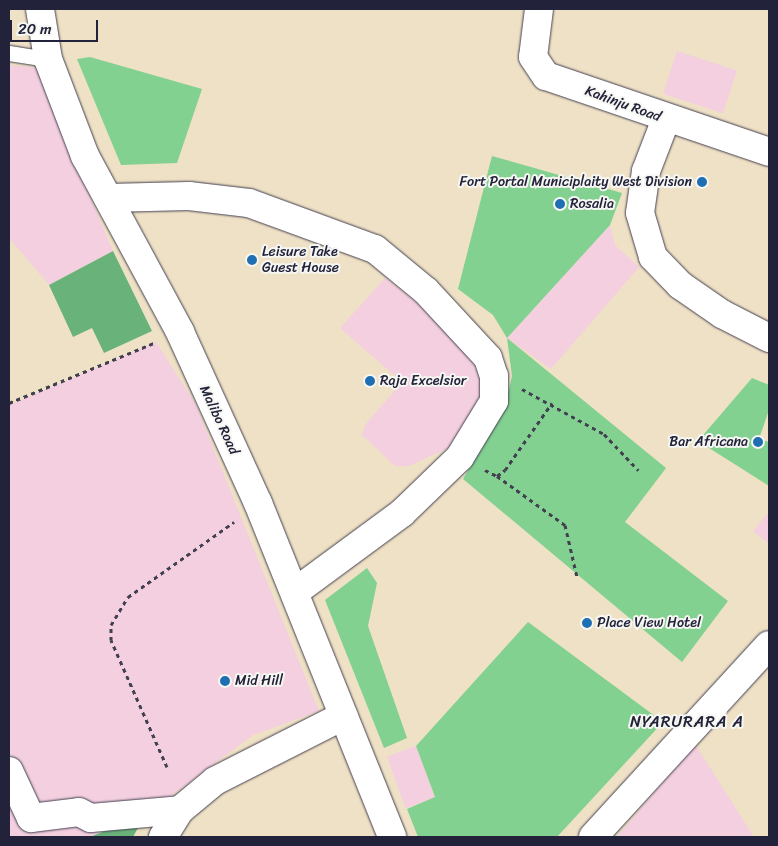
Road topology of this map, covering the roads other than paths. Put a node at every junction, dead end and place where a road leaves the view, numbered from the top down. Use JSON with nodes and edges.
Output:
{"nodes":[{"id":1,"x":40,"y":9,"type":"edge"},
{"id":2,"x":539,"y":9,"type":"edge"},
{"id":3,"x":9,"y":53,"type":"edge"},
{"id":4,"x":48,"y":59,"type":"junction"},
{"id":5,"x":666,"y":119,"type":"junction"},
{"id":6,"x":769,"y":152,"type":"edge"},
{"id":7,"x":108,"y":198,"type":"junction"},
{"id":8,"x":769,"y":338,"type":"edge"},
{"id":9,"x":294,"y":592,"type":"junction"},
{"id":10,"x":769,"y":645,"type":"edge"},
{"id":11,"x":343,"y":716,"type":"junction"},
{"id":12,"x":9,"y":771,"type":"edge"},
{"id":13,"x":180,"y":810,"type":"junction"},
{"id":14,"x":163,"y":837,"type":"edge"},
{"id":15,"x":392,"y":837,"type":"edge"},
{"id":16,"x":593,"y":837,"type":"edge"}],
"edges":[{"from":1,"to":4,"type":"street","name":"Malibo Road"},
{"from":2,"to":5,"type":"street","name":"Kahinju Road"},
{"from":3,"to":4,"type":"lane"},
{"from":4,"to":7,"type":"street","name":"Malibo Road"},
{"from":5,"to":6,"type":"street","name":"Kahinju Road"},
{"from":5,"to":8,"type":"street"},
{"from":7,"to":9,"type":"street","name":"Malibo Road"},
{"from":7,"to":9,"type":"street"},
{"from":9,"to":11,"type":"street","name":"Malibo Road"},
{"from":10,"to":16,"type":"street"},
{"from":11,"to":13,"type":"street"},
{"from":11,"to":15,"type":"street","name":"Malibo Road"},
{"from":12,"to":13,"type":"street"},
{"from":13,"to":14,"type":"street"}]}
